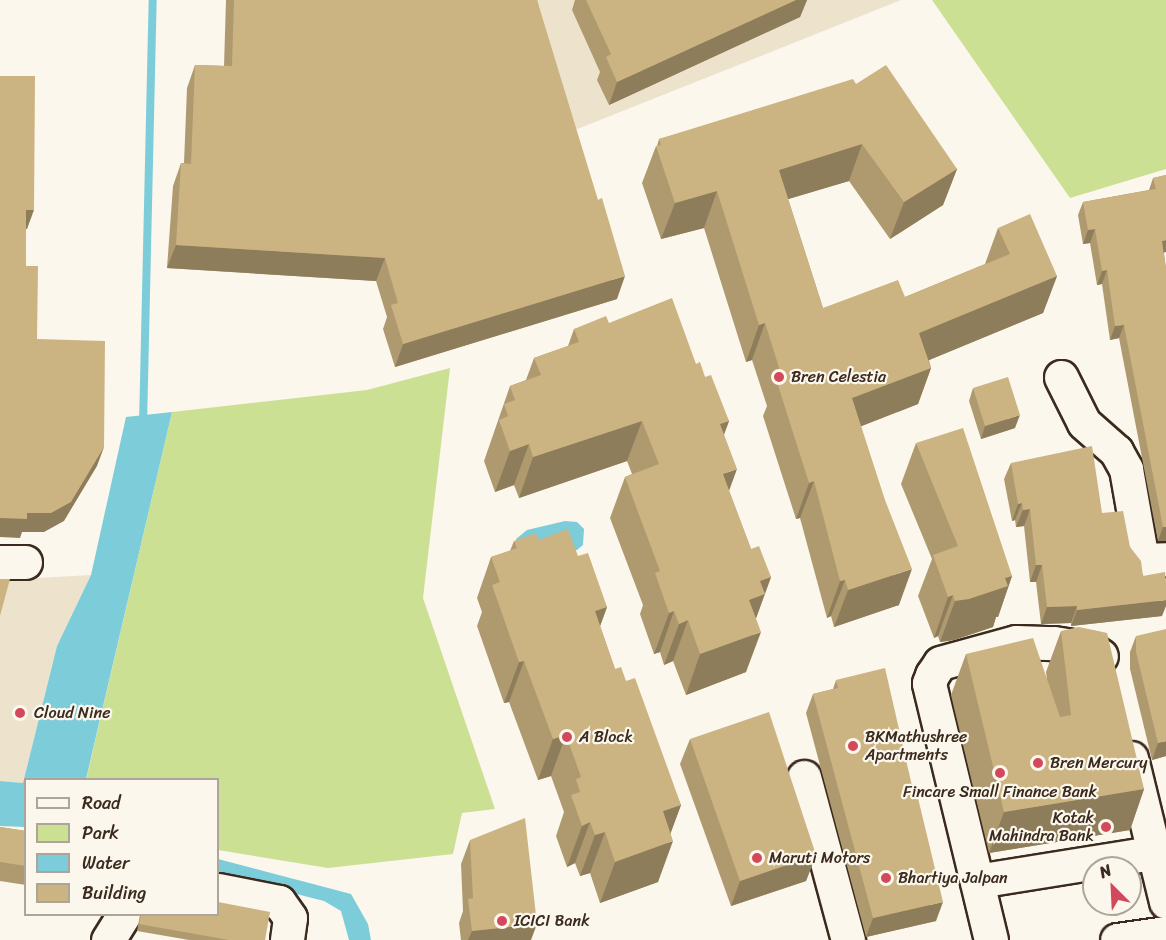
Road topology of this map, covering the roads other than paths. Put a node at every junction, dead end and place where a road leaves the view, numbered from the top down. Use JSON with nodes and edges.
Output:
{"nodes":[{"id":1,"x":1061,"y":377,"type":"dead end"},
{"id":2,"x":1166,"y":559,"type":"edge"},
{"id":3,"x":1113,"y":681,"type":"edge"},
{"id":4,"x":1123,"y":724,"type":"edge"},
{"id":5,"x":804,"y":777,"type":"dead end"},
{"id":6,"x":1152,"y":853,"type":"junction"},
{"id":7,"x":977,"y":881,"type":"junction"},
{"id":8,"x":219,"y":890,"type":"edge"},
{"id":9,"x":1166,"y":902,"type":"edge"},
{"id":10,"x":123,"y":916,"type":"edge"},
{"id":11,"x":1166,"y":933,"type":"edge"},
{"id":12,"x":108,"y":940,"type":"edge"},
{"id":13,"x":287,"y":940,"type":"edge"},
{"id":14,"x":848,"y":940,"type":"edge"},
{"id":15,"x":991,"y":940,"type":"edge"},
{"id":16,"x":1117,"y":940,"type":"edge"}],
"edges":[{"from":1,"to":2,"type":"street"},
{"from":3,"to":7,"type":"street"},
{"from":4,"to":6,"type":"street"},
{"from":5,"to":14,"type":"street"},
{"from":6,"to":7,"type":"street"},
{"from":6,"to":9,"type":"street"},
{"from":7,"to":15,"type":"street"},
{"from":8,"to":13,"type":"street"},
{"from":10,"to":12,"type":"street"},
{"from":11,"to":16,"type":"street"}]}
